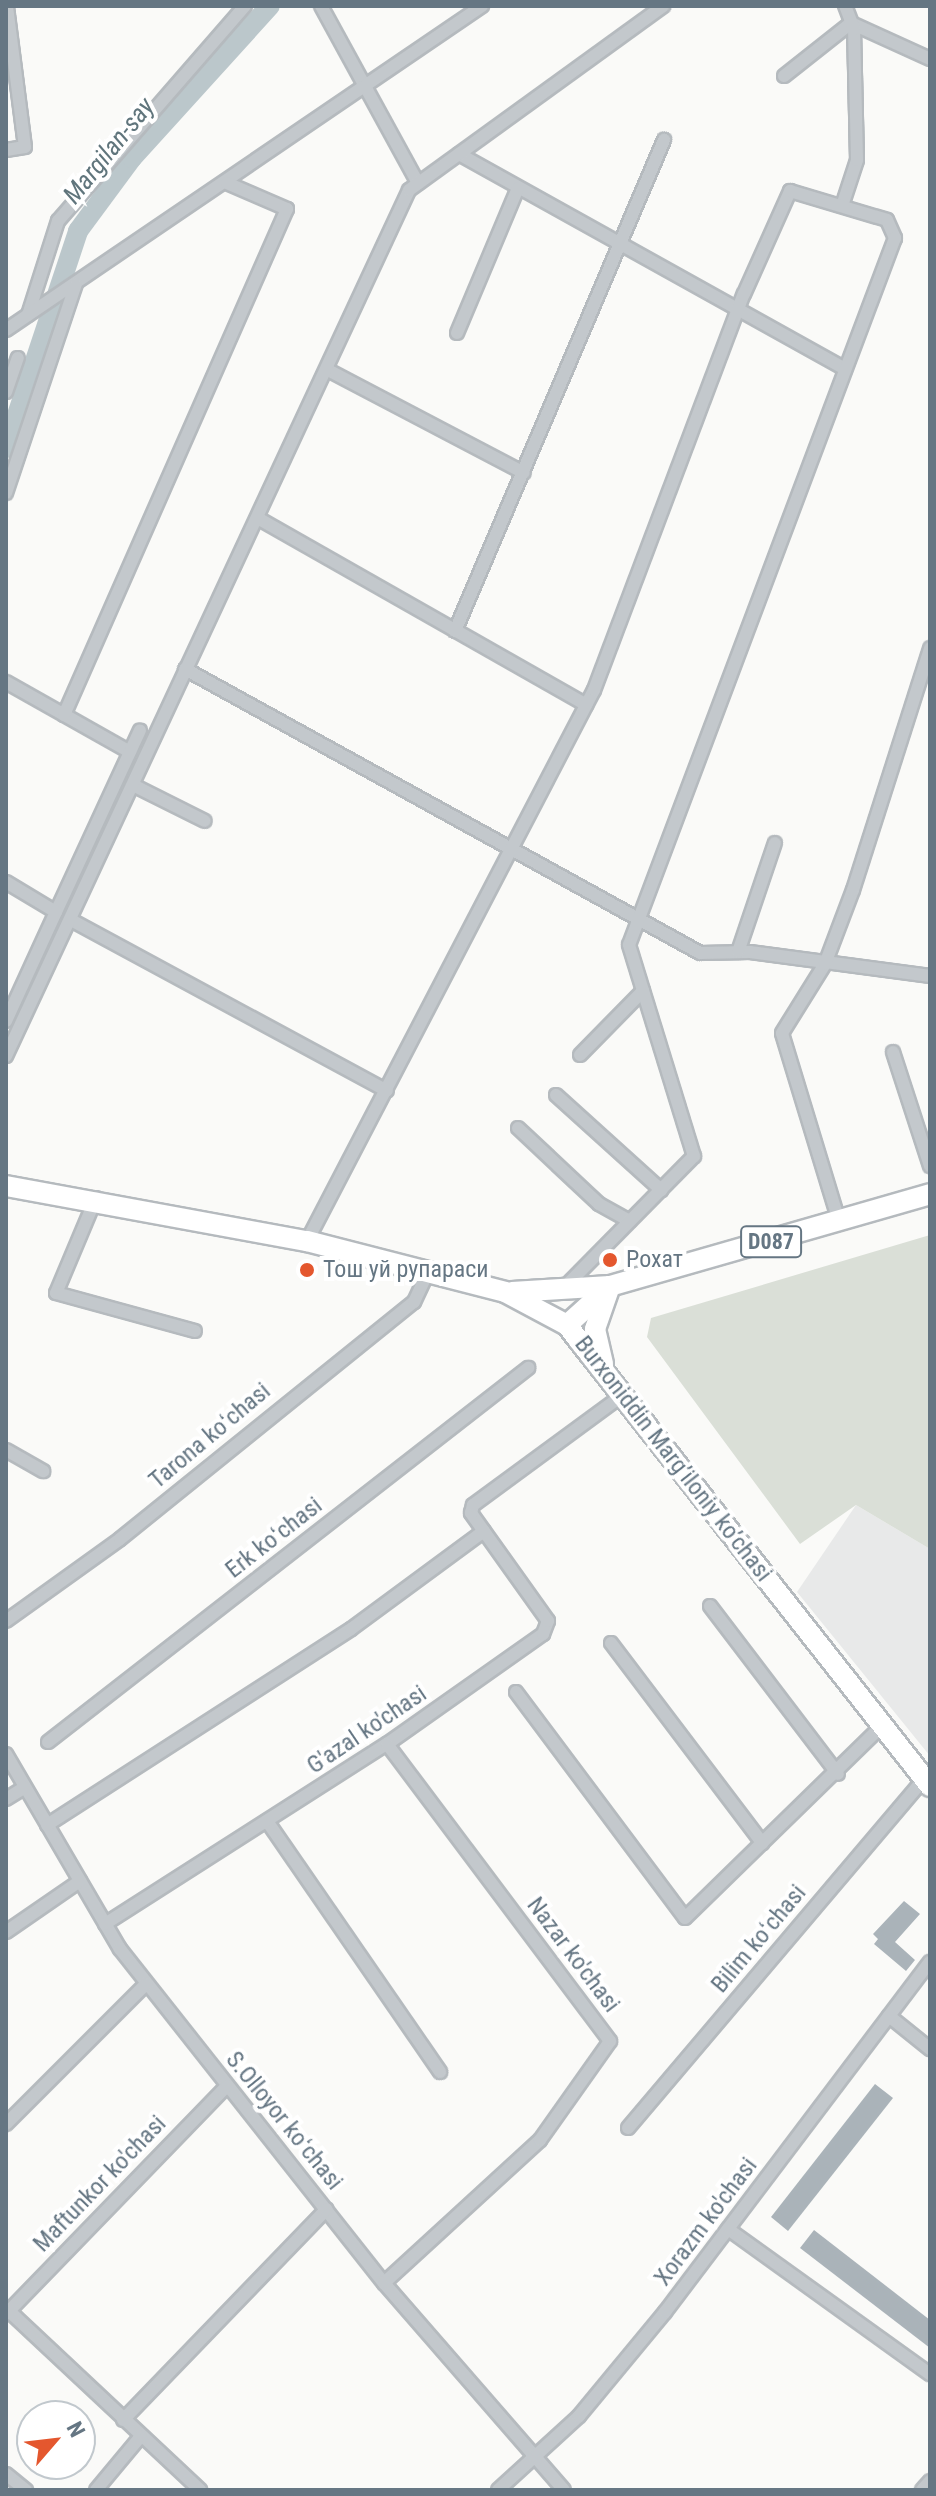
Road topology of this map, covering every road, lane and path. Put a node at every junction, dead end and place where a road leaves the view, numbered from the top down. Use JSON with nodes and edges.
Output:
{"nodes":[{"id":1,"x":7,"y":6,"type":"edge"},
{"id":2,"x":245,"y":6,"type":"edge"},
{"id":3,"x":321,"y":6,"type":"edge"},
{"id":4,"x":482,"y":6,"type":"edge"},
{"id":5,"x":663,"y":6,"type":"edge"},
{"id":6,"x":845,"y":6,"type":"edge"},
{"id":7,"x":851,"y":23,"type":"junction"},
{"id":8,"x":930,"y":59,"type":"edge"},
{"id":9,"x":784,"y":76,"type":"dead end"},
{"id":10,"x":366,"y":87,"type":"junction"},
{"id":11,"x":664,"y":140,"type":"dead end"},
{"id":12,"x":6,"y":150,"type":"edge"},
{"id":13,"x":459,"y":154,"type":"junction"},
{"id":14,"x":227,"y":183,"type":"junction"},
{"id":15,"x":418,"y":183,"type":"junction"},
{"id":16,"x":518,"y":188,"type":"junction"},
{"id":17,"x":842,"y":206,"type":"junction"},
{"id":18,"x":621,"y":249,"type":"junction"},
{"id":19,"x":76,"y":284,"type":"junction"},
{"id":20,"x":737,"y":314,"type":"junction"},
{"id":21,"x":28,"y":315,"type":"junction"},
{"id":22,"x":6,"y":330,"type":"edge"},
{"id":23,"x":457,"y":333,"type":"dead end"},
{"id":24,"x":18,"y":358,"type":"dead end"},
{"id":25,"x":845,"y":369,"type":"junction"},
{"id":26,"x":328,"y":370,"type":"junction"},
{"id":27,"x":6,"y":392,"type":"edge"},
{"id":28,"x":524,"y":473,"type":"junction"},
{"id":29,"x":6,"y":493,"type":"edge"},
{"id":30,"x":261,"y":520,"type":"junction"},
{"id":31,"x":455,"y":631,"type":"junction"},
{"id":32,"x":930,"y":648,"type":"edge"},
{"id":33,"x":185,"y":669,"type":"junction"},
{"id":34,"x":6,"y":682,"type":"edge"},
{"id":35,"x":586,"y":705,"type":"junction"},
{"id":36,"x":64,"y":715,"type":"junction"},
{"id":37,"x":140,"y":730,"type":"dead end"},
{"id":38,"x":130,"y":752,"type":"junction"},
{"id":39,"x":133,"y":785,"type":"junction"},
{"id":40,"x":205,"y":821,"type":"dead end"},
{"id":41,"x":775,"y":843,"type":"dead end"},
{"id":42,"x":511,"y":849,"type":"junction"},
{"id":43,"x":6,"y":882,"type":"edge"},
{"id":44,"x":56,"y":912,"type":"junction"},
{"id":45,"x":635,"y":919,"type":"junction"},
{"id":46,"x":71,"y":920,"type":"junction"},
{"id":47,"x":738,"y":952,"type":"junction"},
{"id":48,"x":825,"y":964,"type":"junction"},
{"id":49,"x":930,"y":976,"type":"edge"},
{"id":50,"x":643,"y":991,"type":"junction"},
{"id":51,"x":6,"y":1021,"type":"edge"},
{"id":52,"x":893,"y":1052,"type":"dead end"},
{"id":53,"x":580,"y":1055,"type":"dead end"},
{"id":54,"x":6,"y":1056,"type":"edge"},
{"id":55,"x":387,"y":1091,"type":"junction"},
{"id":56,"x":556,"y":1095,"type":"dead end"},
{"id":57,"x":518,"y":1128,"type":"dead end"},
{"id":58,"x":930,"y":1166,"type":"edge"},
{"id":59,"x":6,"y":1186,"type":"edge"},
{"id":60,"x":661,"y":1190,"type":"junction"},
{"id":61,"x":930,"y":1194,"type":"edge"},
{"id":62,"x":96,"y":1198,"type":"junction"},
{"id":63,"x":630,"y":1221,"type":"junction"},
{"id":64,"x":839,"y":1221,"type":"junction"},
{"id":65,"x":307,"y":1241,"type":"junction"},
{"id":66,"x":428,"y":1272,"type":"junction"},
{"id":67,"x":610,"y":1286,"type":"junction"},
{"id":68,"x":505,"y":1292,"type":"junction"},
{"id":69,"x":559,"y":1292,"type":"junction"},
{"id":70,"x":567,"y":1325,"type":"junction"},
{"id":71,"x":195,"y":1331,"type":"dead end"},
{"id":72,"x":603,"y":1367,"type":"junction"},
{"id":73,"x":528,"y":1368,"type":"dead end"},
{"id":74,"x":624,"y":1394,"type":"junction"},
{"id":75,"x":6,"y":1450,"type":"edge"},
{"id":76,"x":43,"y":1471,"type":"dead end"},
{"id":77,"x":484,"y":1531,"type":"junction"},
{"id":78,"x":710,"y":1606,"type":"dead end"},
{"id":79,"x":6,"y":1621,"type":"edge"},
{"id":80,"x":611,"y":1643,"type":"dead end"},
{"id":81,"x":516,"y":1692,"type":"dead end"},
{"id":82,"x":881,"y":1727,"type":"junction"},
{"id":83,"x":48,"y":1742,"type":"dead end"},
{"id":84,"x":387,"y":1744,"type":"junction"},
{"id":85,"x":6,"y":1754,"type":"edge"},
{"id":86,"x":838,"y":1774,"type":"junction"},
{"id":87,"x":927,"y":1782,"type":"edge"},
{"id":88,"x":25,"y":1787,"type":"junction"},
{"id":89,"x":6,"y":1799,"type":"edge"},
{"id":90,"x":267,"y":1821,"type":"junction"},
{"id":91,"x":47,"y":1825,"type":"junction"},
{"id":92,"x":762,"y":1843,"type":"junction"},
{"id":93,"x":80,"y":1881,"type":"junction"},
{"id":94,"x":105,"y":1924,"type":"junction"},
{"id":95,"x":6,"y":1932,"type":"edge"},
{"id":96,"x":930,"y":1962,"type":"edge"},
{"id":97,"x":146,"y":1984,"type":"junction"},
{"id":98,"x":889,"y":2016,"type":"junction"},
{"id":99,"x":930,"y":2049,"type":"edge"},
{"id":100,"x":440,"y":2072,"type":"dead end"},
{"id":101,"x":227,"y":2086,"type":"junction"},
{"id":102,"x":6,"y":2124,"type":"edge"},
{"id":103,"x":628,"y":2128,"type":"dead end"},
{"id":104,"x":327,"y":2209,"type":"junction"},
{"id":105,"x":728,"y":2229,"type":"junction"},
{"id":106,"x":384,"y":2283,"type":"junction"},
{"id":107,"x":8,"y":2313,"type":"edge"},
{"id":108,"x":930,"y":2374,"type":"edge"},
{"id":109,"x":123,"y":2420,"type":"junction"},
{"id":110,"x":141,"y":2436,"type":"junction"},
{"id":111,"x":536,"y":2460,"type":"junction"},
{"id":112,"x":6,"y":2474,"type":"edge"},
{"id":113,"x":930,"y":2481,"type":"edge"},
{"id":114,"x":26,"y":2490,"type":"edge"},
{"id":115,"x":96,"y":2490,"type":"edge"},
{"id":116,"x":200,"y":2490,"type":"edge"},
{"id":117,"x":498,"y":2490,"type":"edge"},
{"id":118,"x":564,"y":2490,"type":"edge"},
{"id":119,"x":922,"y":2490,"type":"edge"}],
"edges":[{"from":1,"to":12,"type":"street"},
{"from":2,"to":21,"type":"street"},
{"from":3,"to":10,"type":"street"},
{"from":4,"to":10,"type":"street"},
{"from":5,"to":13,"type":"street"},
{"from":6,"to":7,"type":"street"},
{"from":7,"to":8,"type":"street"},
{"from":7,"to":9,"type":"street"},
{"from":7,"to":17,"type":"street"},
{"from":10,"to":14,"type":"street"},
{"from":10,"to":15,"type":"street"},
{"from":11,"to":18,"type":"street"},
{"from":13,"to":15,"type":"street"},
{"from":13,"to":16,"type":"street"},
{"from":14,"to":19,"type":"street"},
{"from":14,"to":36,"type":"street"},
{"from":15,"to":26,"type":"street"},
{"from":16,"to":18,"type":"street"},
{"from":16,"to":23,"type":"street"},
{"from":17,"to":20,"type":"street"},
{"from":17,"to":25,"type":"street"},
{"from":18,"to":20,"type":"street"},
{"from":18,"to":28,"type":"street"},
{"from":19,"to":21,"type":"street"},
{"from":19,"to":29,"type":"street"},
{"from":20,"to":25,"type":"street"},
{"from":20,"to":35,"type":"street"},
{"from":21,"to":22,"type":"street"},
{"from":24,"to":27,"type":"street"},
{"from":25,"to":45,"type":"street"},
{"from":26,"to":28,"type":"street"},
{"from":26,"to":30,"type":"street"},
{"from":28,"to":31,"type":"street"},
{"from":30,"to":31,"type":"street"},
{"from":30,"to":33,"type":"street"},
{"from":31,"to":35,"type":"street"},
{"from":32,"to":48,"type":"street"},
{"from":33,"to":39,"type":"street"},
{"from":33,"to":42,"type":"street"},
{"from":34,"to":36,"type":"street"},
{"from":35,"to":42,"type":"street"},
{"from":36,"to":38,"type":"street"},
{"from":37,"to":38,"type":"street"},
{"from":38,"to":44,"type":"street"},
{"from":39,"to":40,"type":"street"},
{"from":39,"to":46,"type":"street"},
{"from":41,"to":47,"type":"street"},
{"from":42,"to":45,"type":"street"},
{"from":42,"to":55,"type":"street"},
{"from":43,"to":44,"type":"street"},
{"from":44,"to":51,"type":"street"},
{"from":45,"to":47,"type":"street"},
{"from":45,"to":50,"type":"street"},
{"from":46,"to":54,"type":"street"},
{"from":46,"to":55,"type":"street"},
{"from":47,"to":48,"type":"street"},
{"from":48,"to":49,"type":"street"},
{"from":48,"to":64,"type":"street"},
{"from":50,"to":53,"type":"street"},
{"from":50,"to":60,"type":"street"},
{"from":52,"to":58,"type":"street"},
{"from":55,"to":65,"type":"street"},
{"from":56,"to":60,"type":"street"},
{"from":57,"to":63,"type":"street"},
{"from":59,"to":62,"type":"main road","name":"Burxoniddin Marg’iloniy ko’chasi","number":"D087"},
{"from":60,"to":63,"type":"street"},
{"from":61,"to":64,"type":"main road","number":"D087"},
{"from":62,"to":65,"type":"main road","name":"Burxoniddin Marg’iloniy ko’chasi","number":"D087"},
{"from":62,"to":71,"type":"street"},
{"from":63,"to":69,"type":"street"},
{"from":64,"to":67,"type":"main road","number":"D087"},
{"from":65,"to":66,"type":"main road","name":"Burxoniddin Marg’iloniy ko’chasi","number":"D087"},
{"from":66,"to":68,"type":"main road","name":"Burxoniddin Marg’iloniy ko’chasi","number":"D087"},
{"from":66,"to":79,"type":"street","name":"Tarona koʻchasi"},
{"from":67,"to":69,"type":"main road","number":"D087"},
{"from":67,"to":70,"type":"main road","number":"D087"},
{"from":67,"to":72,"type":"main road"},
{"from":68,"to":69,"type":"main road","number":"D087"},
{"from":68,"to":70,"type":"main road","name":"Burxoniddin Marg’iloniy ko’chasi","number":"D087"},
{"from":70,"to":72,"type":"main road","name":"Burxoniddin Marg’iloniy ko’chasi","number":"D087"},
{"from":72,"to":74,"type":"main road","name":"Burxoniddin Marg’iloniy ko’chasi"},
{"from":73,"to":83,"type":"street","name":"Erk koʻchasi"},
{"from":74,"to":77,"type":"street","name":"G'azal ko'chasi"},
{"from":74,"to":82,"type":"main road","name":"Burxoniddin Marg’iloniy ko’chasi"},
{"from":75,"to":76,"type":"street"},
{"from":77,"to":84,"type":"street","name":"G'azal ko'chasi"},
{"from":77,"to":91,"type":"street"},
{"from":78,"to":86,"type":"street"},
{"from":80,"to":92,"type":"street"},
{"from":81,"to":92,"type":"street"},
{"from":82,"to":86,"type":"street"},
{"from":82,"to":87,"type":"main road","name":"Burxoniddin Marg’iloniy ko’chasi"},
{"from":84,"to":90,"type":"street","name":"G'azal ko'chasi"},
{"from":84,"to":106,"type":"street","name":"Nazar ko'chasi"},
{"from":85,"to":88,"type":"street","name":"S.Olloyor koʻchasi"},
{"from":86,"to":92,"type":"street"},
{"from":87,"to":103,"type":"street","name":"Bilim koʻchasi"},
{"from":88,"to":89,"type":"street"},
{"from":88,"to":91,"type":"street","name":"S.Olloyor koʻchasi"},
{"from":90,"to":94,"type":"street","name":"G'azal ko'chasi"},
{"from":90,"to":100,"type":"street"},
{"from":91,"to":93,"type":"street","name":"S.Olloyor koʻchasi"},
{"from":93,"to":94,"type":"street","name":"S.Olloyor koʻchasi"},
{"from":93,"to":95,"type":"street"},
{"from":94,"to":97,"type":"street","name":"S.Olloyor koʻchasi"},
{"from":96,"to":98,"type":"street","name":"Xorazm ko'chasi"},
{"from":97,"to":101,"type":"street","name":"S.Olloyor koʻchasi"},
{"from":97,"to":102,"type":"street"},
{"from":98,"to":99,"type":"street"},
{"from":98,"to":105,"type":"street","name":"Xorazm ko'chasi"},
{"from":101,"to":104,"type":"street","name":"S.Olloyor koʻchasi"},
{"from":101,"to":107,"type":"street","name":"Maftunkor ko'chasi"},
{"from":104,"to":106,"type":"street","name":"S.Olloyor koʻchasi"},
{"from":104,"to":109,"type":"street"},
{"from":105,"to":108,"type":"street"},
{"from":105,"to":111,"type":"street","name":"Xorazm ko'chasi"},
{"from":106,"to":111,"type":"street","name":"S.Olloyor koʻchasi"},
{"from":107,"to":109,"type":"street"},
{"from":109,"to":110,"type":"street"},
{"from":110,"to":115,"type":"street"},
{"from":110,"to":116,"type":"street"},
{"from":111,"to":117,"type":"street","name":"Xorazm ko'chasi"},
{"from":111,"to":118,"type":"street","name":"S.Olloyor koʻchasi"},
{"from":112,"to":114,"type":"street"},
{"from":113,"to":119,"type":"street"}]}
